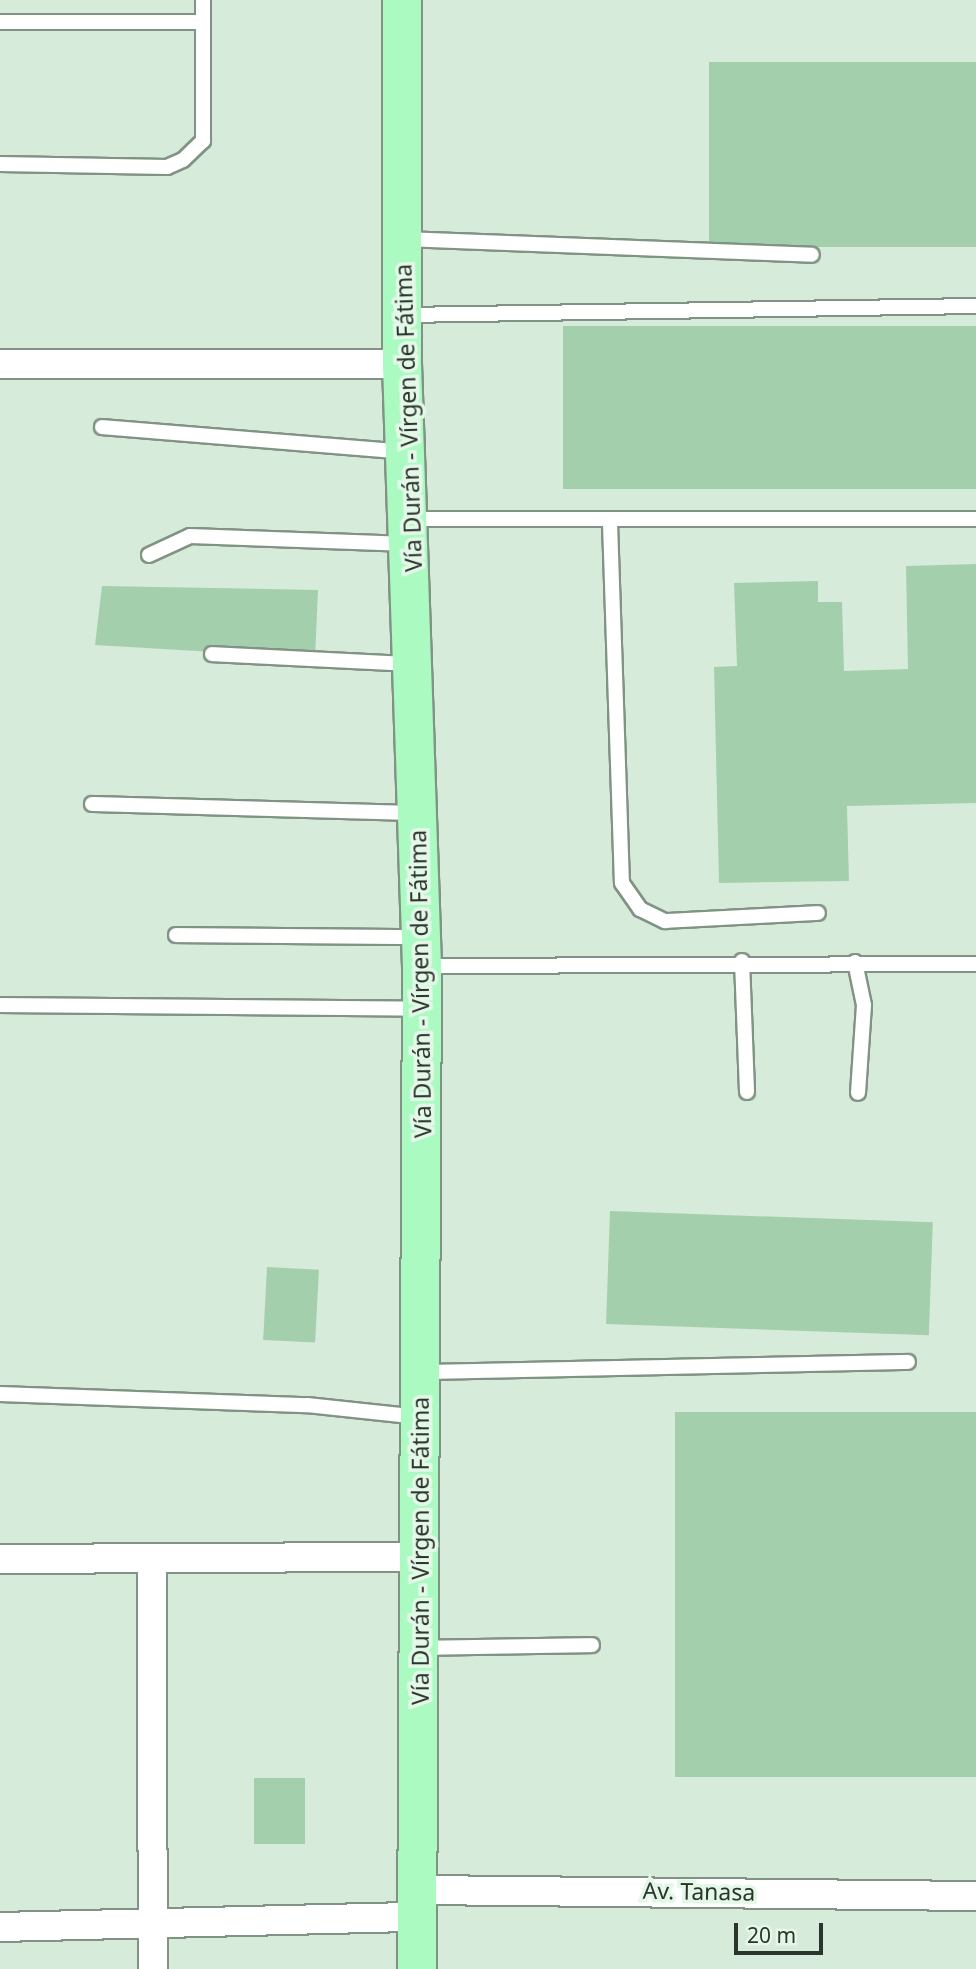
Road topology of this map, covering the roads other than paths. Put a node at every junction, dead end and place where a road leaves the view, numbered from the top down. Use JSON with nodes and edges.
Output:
{"nodes":[{"id":1,"x":203,"y":0,"type":"edge"},
{"id":2,"x":402,"y":0,"type":"edge"},
{"id":3,"x":0,"y":22,"type":"edge"},
{"id":4,"x":203,"y":22,"type":"junction"},
{"id":5,"x":0,"y":164,"type":"edge"},
{"id":6,"x":402,"y":239,"type":"junction"},
{"id":7,"x":812,"y":255,"type":"dead end"},
{"id":8,"x":976,"y":306,"type":"edge"},
{"id":9,"x":402,"y":315,"type":"junction"},
{"id":10,"x":0,"y":364,"type":"edge"},
{"id":11,"x":402,"y":364,"type":"junction"},
{"id":12,"x":102,"y":427,"type":"dead end"},
{"id":13,"x":408,"y":452,"type":"junction"},
{"id":14,"x":976,"y":519,"type":"edge"},
{"id":15,"x":610,"y":523,"type":"junction"},
{"id":16,"x":412,"y":532,"type":"junction"},
{"id":17,"x":149,"y":555,"type":"dead end"},
{"id":18,"x":212,"y":654,"type":"dead end"},
{"id":19,"x":415,"y":664,"type":"junction"},
{"id":20,"x":92,"y":804,"type":"dead end"},
{"id":21,"x":419,"y":814,"type":"junction"},
{"id":22,"x":818,"y":913,"type":"dead end"},
{"id":23,"x":176,"y":935,"type":"dead end"},
{"id":24,"x":422,"y":952,"type":"junction"},
{"id":25,"x":742,"y":961,"type":"junction"},
{"id":26,"x":855,"y":962,"type":"junction"},
{"id":27,"x":976,"y":964,"type":"edge"},
{"id":28,"x":0,"y":1005,"type":"edge"},
{"id":29,"x":422,"y":1009,"type":"junction"},
{"id":30,"x":747,"y":1092,"type":"dead end"},
{"id":31,"x":858,"y":1093,"type":"dead end"},
{"id":32,"x":908,"y":1362,"type":"dead end"},
{"id":33,"x":421,"y":1373,"type":"junction"},
{"id":34,"x":0,"y":1394,"type":"edge"},
{"id":35,"x":420,"y":1417,"type":"junction"},
{"id":36,"x":417,"y":1557,"type":"junction"},
{"id":37,"x":152,"y":1558,"type":"junction"},
{"id":38,"x":0,"y":1559,"type":"edge"},
{"id":39,"x":592,"y":1645,"type":"dead end"},
{"id":40,"x":418,"y":1648,"type":"junction"},
{"id":41,"x":976,"y":1896,"type":"edge"},
{"id":42,"x":420,"y":1903,"type":"junction"},
{"id":43,"x":156,"y":1922,"type":"junction"},
{"id":44,"x":0,"y":1927,"type":"edge"},
{"id":45,"x":153,"y":1969,"type":"edge"},
{"id":46,"x":417,"y":1969,"type":"edge"}],
"edges":[{"from":1,"to":4,"type":"lane"},
{"from":2,"to":6,"type":"main road","name":"Vía Durán - Vírgen de Fátima"},
{"from":3,"to":4,"type":"lane"},
{"from":4,"to":5,"type":"lane"},
{"from":6,"to":7,"type":"lane"},
{"from":6,"to":9,"type":"main road","name":"Vía Durán - Vírgen de Fátima"},
{"from":8,"to":9,"type":"lane"},
{"from":9,"to":11,"type":"main road","name":"Vía Durán - Vírgen de Fátima"},
{"from":10,"to":11,"type":"street"},
{"from":11,"to":13,"type":"main road","name":"Vía Durán - Vírgen de Fátima"},
{"from":12,"to":13,"type":"lane"},
{"from":13,"to":16,"type":"main road","name":"Vía Durán - Vírgen de Fátima"},
{"from":14,"to":15,"type":"lane"},
{"from":15,"to":16,"type":"lane"},
{"from":15,"to":22,"type":"lane"},
{"from":16,"to":17,"type":"lane"},
{"from":16,"to":19,"type":"main road","name":"Vía Durán - Vírgen de Fátima"},
{"from":18,"to":19,"type":"lane"},
{"from":19,"to":21,"type":"main road","name":"Vía Durán - Vírgen de Fátima"},
{"from":20,"to":21,"type":"lane"},
{"from":21,"to":24,"type":"main road","name":"Vía Durán - Vírgen de Fátima"},
{"from":23,"to":24,"type":"lane"},
{"from":24,"to":25,"type":"lane"},
{"from":24,"to":29,"type":"main road","name":"Vía Durán - Vírgen de Fátima"},
{"from":25,"to":26,"type":"lane"},
{"from":25,"to":30,"type":"lane"},
{"from":26,"to":27,"type":"lane"},
{"from":26,"to":31,"type":"lane"},
{"from":28,"to":29,"type":"lane"},
{"from":29,"to":33,"type":"main road","name":"Vía Durán - Vírgen de Fátima"},
{"from":32,"to":33,"type":"lane"},
{"from":33,"to":35,"type":"main road","name":"Vía Durán - Vírgen de Fátima"},
{"from":34,"to":35,"type":"lane"},
{"from":35,"to":36,"type":"main road","name":"Vía Durán - Vírgen de Fátima"},
{"from":36,"to":37,"type":"street"},
{"from":36,"to":40,"type":"main road","name":"Vía Durán - Vírgen de Fátima"},
{"from":37,"to":38,"type":"street"},
{"from":37,"to":43,"type":"street"},
{"from":39,"to":40,"type":"lane"},
{"from":40,"to":42,"type":"main road","name":"Vía Durán - Vírgen de Fátima"},
{"from":41,"to":42,"type":"street","name":"Av. Tanasa"},
{"from":42,"to":43,"type":"street","name":"Av. Tanasa"},
{"from":42,"to":46,"type":"main road","name":"Vía Durán - Vírgen de Fátima"},
{"from":43,"to":44,"type":"street","name":"Av. Tanasa"},
{"from":43,"to":45,"type":"street"}]}
